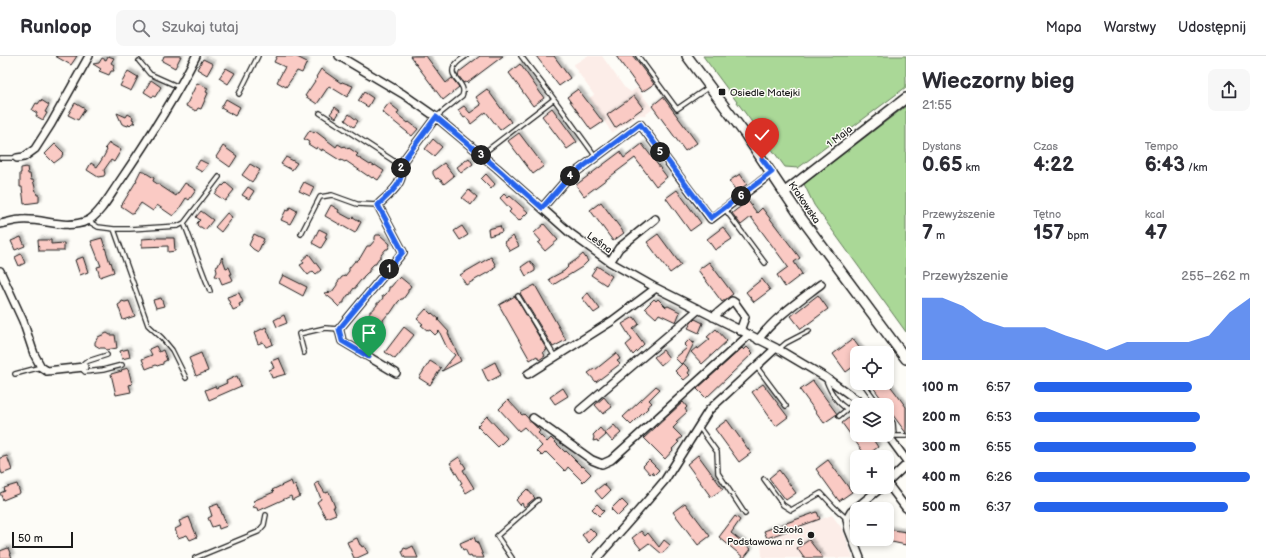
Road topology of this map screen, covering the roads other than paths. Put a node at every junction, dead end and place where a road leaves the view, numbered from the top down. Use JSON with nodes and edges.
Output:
{"nodes":[{"id":1,"x":89,"y":56,"type":"edge"},
{"id":2,"x":196,"y":56,"type":"edge"},
{"id":3,"x":258,"y":56,"type":"edge"},
{"id":4,"x":339,"y":56,"type":"edge"},
{"id":5,"x":466,"y":56,"type":"edge"},
{"id":6,"x":520,"y":56,"type":"edge"},
{"id":7,"x":638,"y":56,"type":"edge"},
{"id":8,"x":687,"y":56,"type":"edge"},
{"id":9,"x":139,"y":61,"type":"dead end"},
{"id":10,"x":710,"y":86,"type":"junction"},
{"id":11,"x":179,"y":87,"type":"junction"},
{"id":12,"x":239,"y":94,"type":"dead end"},
{"id":13,"x":906,"y":98,"type":"edge"},
{"id":14,"x":554,"y":99,"type":"junction"},
{"id":15,"x":320,"y":113,"type":"dead end"},
{"id":16,"x":436,"y":117,"type":"junction"},
{"id":17,"x":481,"y":155,"type":"junction"},
{"id":18,"x":596,"y":157,"type":"junction"},
{"id":19,"x":0,"y":158,"type":"edge"},
{"id":20,"x":17,"y":158,"type":"joint"},
{"id":21,"x":400,"y":165,"type":"junction"},
{"id":22,"x":772,"y":172,"type":"junction"},
{"id":23,"x":219,"y":176,"type":"dead end"},
{"id":24,"x":785,"y":192,"type":"junction"},
{"id":25,"x":378,"y":205,"type":"junction"},
{"id":26,"x":542,"y":208,"type":"junction"},
{"id":27,"x":724,"y":208,"type":"junction"},
{"id":28,"x":655,"y":219,"type":"dead end"},
{"id":29,"x":88,"y":221,"type":"junction"},
{"id":30,"x":184,"y":223,"type":"junction"},
{"id":31,"x":0,"y":224,"type":"edge"},
{"id":32,"x":114,"y":229,"type":"junction"},
{"id":33,"x":301,"y":234,"type":"dead end"},
{"id":34,"x":610,"y":262,"type":"junction"},
{"id":35,"x":765,"y":263,"type":"dead end"},
{"id":36,"x":0,"y":271,"type":"edge"},
{"id":37,"x":821,"y":284,"type":"dead end"},
{"id":38,"x":656,"y":288,"type":"junction"},
{"id":39,"x":210,"y":291,"type":"dead end"},
{"id":40,"x":518,"y":296,"type":"dead end"},
{"id":41,"x":699,"y":309,"type":"junction"},
{"id":42,"x":713,"y":317,"type":"junction"},
{"id":43,"x":339,"y":329,"type":"junction"},
{"id":44,"x":740,"y":331,"type":"junction"},
{"id":45,"x":809,"y":331,"type":"dead end"},
{"id":46,"x":749,"y":335,"type":"junction"},
{"id":47,"x":758,"y":340,"type":"junction"},
{"id":48,"x":777,"y":349,"type":"junction"},
{"id":49,"x":304,"y":353,"type":"dead end"},
{"id":50,"x":107,"y":356,"type":"dead end"},
{"id":51,"x":555,"y":357,"type":"junction"},
{"id":52,"x":906,"y":359,"type":"edge"},
{"id":53,"x":122,"y":365,"type":"dead end"},
{"id":54,"x":756,"y":366,"type":"junction"},
{"id":55,"x":41,"y":367,"type":"junction"},
{"id":56,"x":82,"y":367,"type":"junction"},
{"id":57,"x":396,"y":373,"type":"dead end"},
{"id":58,"x":15,"y":374,"type":"dead end"},
{"id":59,"x":528,"y":374,"type":"dead end"},
{"id":60,"x":826,"y":377,"type":"junction"},
{"id":61,"x":186,"y":378,"type":"dead end"},
{"id":62,"x":854,"y":398,"type":"edge"},
{"id":63,"x":786,"y":406,"type":"dead end"},
{"id":64,"x":850,"y":407,"type":"edge"},
{"id":65,"x":847,"y":409,"type":"junction"},
{"id":66,"x":580,"y":410,"type":"dead end"},
{"id":67,"x":839,"y":416,"type":"dead end"},
{"id":68,"x":533,"y":418,"type":"dead end"},
{"id":69,"x":699,"y":427,"type":"junction"},
{"id":70,"x":894,"y":436,"type":"edge"},
{"id":71,"x":906,"y":436,"type":"edge"},
{"id":72,"x":894,"y":441,"type":"edge"},
{"id":73,"x":906,"y":460,"type":"edge"},
{"id":74,"x":906,"y":465,"type":"edge"},
{"id":75,"x":894,"y":476,"type":"edge"},
{"id":76,"x":764,"y":479,"type":"dead end"},
{"id":77,"x":894,"y":492,"type":"edge"},
{"id":78,"x":873,"y":494,"type":"edge"},
{"id":79,"x":538,"y":500,"type":"dead end"},
{"id":80,"x":906,"y":508,"type":"edge"},
{"id":81,"x":745,"y":514,"type":"dead end"},
{"id":82,"x":266,"y":515,"type":"dead end"},
{"id":83,"x":847,"y":519,"type":"junction"},
{"id":84,"x":598,"y":557,"type":"edge"},
{"id":85,"x":195,"y":558,"type":"edge"},
{"id":86,"x":512,"y":558,"type":"edge"},
{"id":87,"x":860,"y":558,"type":"edge"}],
"edges":[{"from":1,"to":20,"type":"street"},
{"from":2,"to":11,"type":"street"},
{"from":3,"to":12,"type":"lane"},
{"from":4,"to":16,"type":"street","name":"Leśna"},
{"from":5,"to":16,"type":"lane"},
{"from":6,"to":14,"type":"lane"},
{"from":7,"to":10,"type":"lane"},
{"from":8,"to":10,"type":"street","name":"Krakowska"},
{"from":9,"to":11,"type":"lane"},
{"from":10,"to":22,"type":"street","name":"Krakowska"},
{"from":11,"to":29,"type":"street"},
{"from":13,"to":24,"type":"street","name":"1 Maja"},
{"from":14,"to":17,"type":"lane"},
{"from":14,"to":18,"type":"lane"},
{"from":15,"to":21,"type":"lane"},
{"from":16,"to":17,"type":"street","name":"Leśna"},
{"from":16,"to":21,"type":"street"},
{"from":17,"to":26,"type":"street","name":"Leśna"},
{"from":18,"to":26,"type":"street"},
{"from":18,"to":27,"type":"street"},
{"from":19,"to":20,"type":"lane"},
{"from":21,"to":25,"type":"street"},
{"from":22,"to":24,"type":"street","name":"Krakowska"},
{"from":22,"to":27,"type":"street"},
{"from":23,"to":30,"type":"lane"},
{"from":24,"to":52,"type":"street","name":"Krakowska"},
{"from":25,"to":33,"type":"lane"},
{"from":25,"to":43,"type":"street"},
{"from":26,"to":34,"type":"street","name":"Leśna"},
{"from":27,"to":35,"type":"lane"},
{"from":28,"to":34,"type":"street"},
{"from":29,"to":31,"type":"street"},
{"from":29,"to":32,"type":"lane"},
{"from":30,"to":32,"type":"lane"},
{"from":30,"to":39,"type":"lane"},
{"from":32,"to":61,"type":"lane"},
{"from":34,"to":38,"type":"street","name":"Leśna"},
{"from":36,"to":55,"type":"street"},
{"from":37,"to":47,"type":"street"},
{"from":38,"to":41,"type":"street","name":"Leśna"},
{"from":38,"to":51,"type":"street"},
{"from":40,"to":51,"type":"lane"},
{"from":41,"to":42,"type":"street","name":"Leśna"},
{"from":41,"to":66,"type":"street"},
{"from":42,"to":44,"type":"street","name":"Leśna"},
{"from":42,"to":44,"type":"street"},
{"from":43,"to":49,"type":"lane"},
{"from":43,"to":57,"type":"street"},
{"from":44,"to":46,"type":"street","name":"Leśna"},
{"from":45,"to":48,"type":"lane"},
{"from":46,"to":47,"type":"street","name":"Leśna"},
{"from":46,"to":68,"type":"street"},
{"from":47,"to":48,"type":"street","name":"Leśna"},
{"from":48,"to":54,"type":"street"},
{"from":48,"to":60,"type":"street","name":"Leśna"},
{"from":50,"to":56,"type":"lane"},
{"from":51,"to":59,"type":"street"},
{"from":53,"to":56,"type":"lane"},
{"from":54,"to":63,"type":"lane"},
{"from":54,"to":69,"type":"street"},
{"from":55,"to":56,"type":"street"},
{"from":55,"to":58,"type":"lane"},
{"from":60,"to":62,"type":"street","name":"Leśna"},
{"from":60,"to":65,"type":"lane"},
{"from":64,"to":65,"type":"lane"},
{"from":65,"to":67,"type":"lane"},
{"from":69,"to":81,"type":"lane"},
{"from":69,"to":84,"type":"street"},
{"from":70,"to":71,"type":"lane"},
{"from":72,"to":73,"type":"street"},
{"from":74,"to":75,"type":"street"},
{"from":76,"to":83,"type":"lane"},
{"from":77,"to":80,"type":"street"},
{"from":78,"to":83,"type":"street"},
{"from":79,"to":86,"type":"lane"},
{"from":82,"to":85,"type":"lane"},
{"from":83,"to":87,"type":"street"}]}
